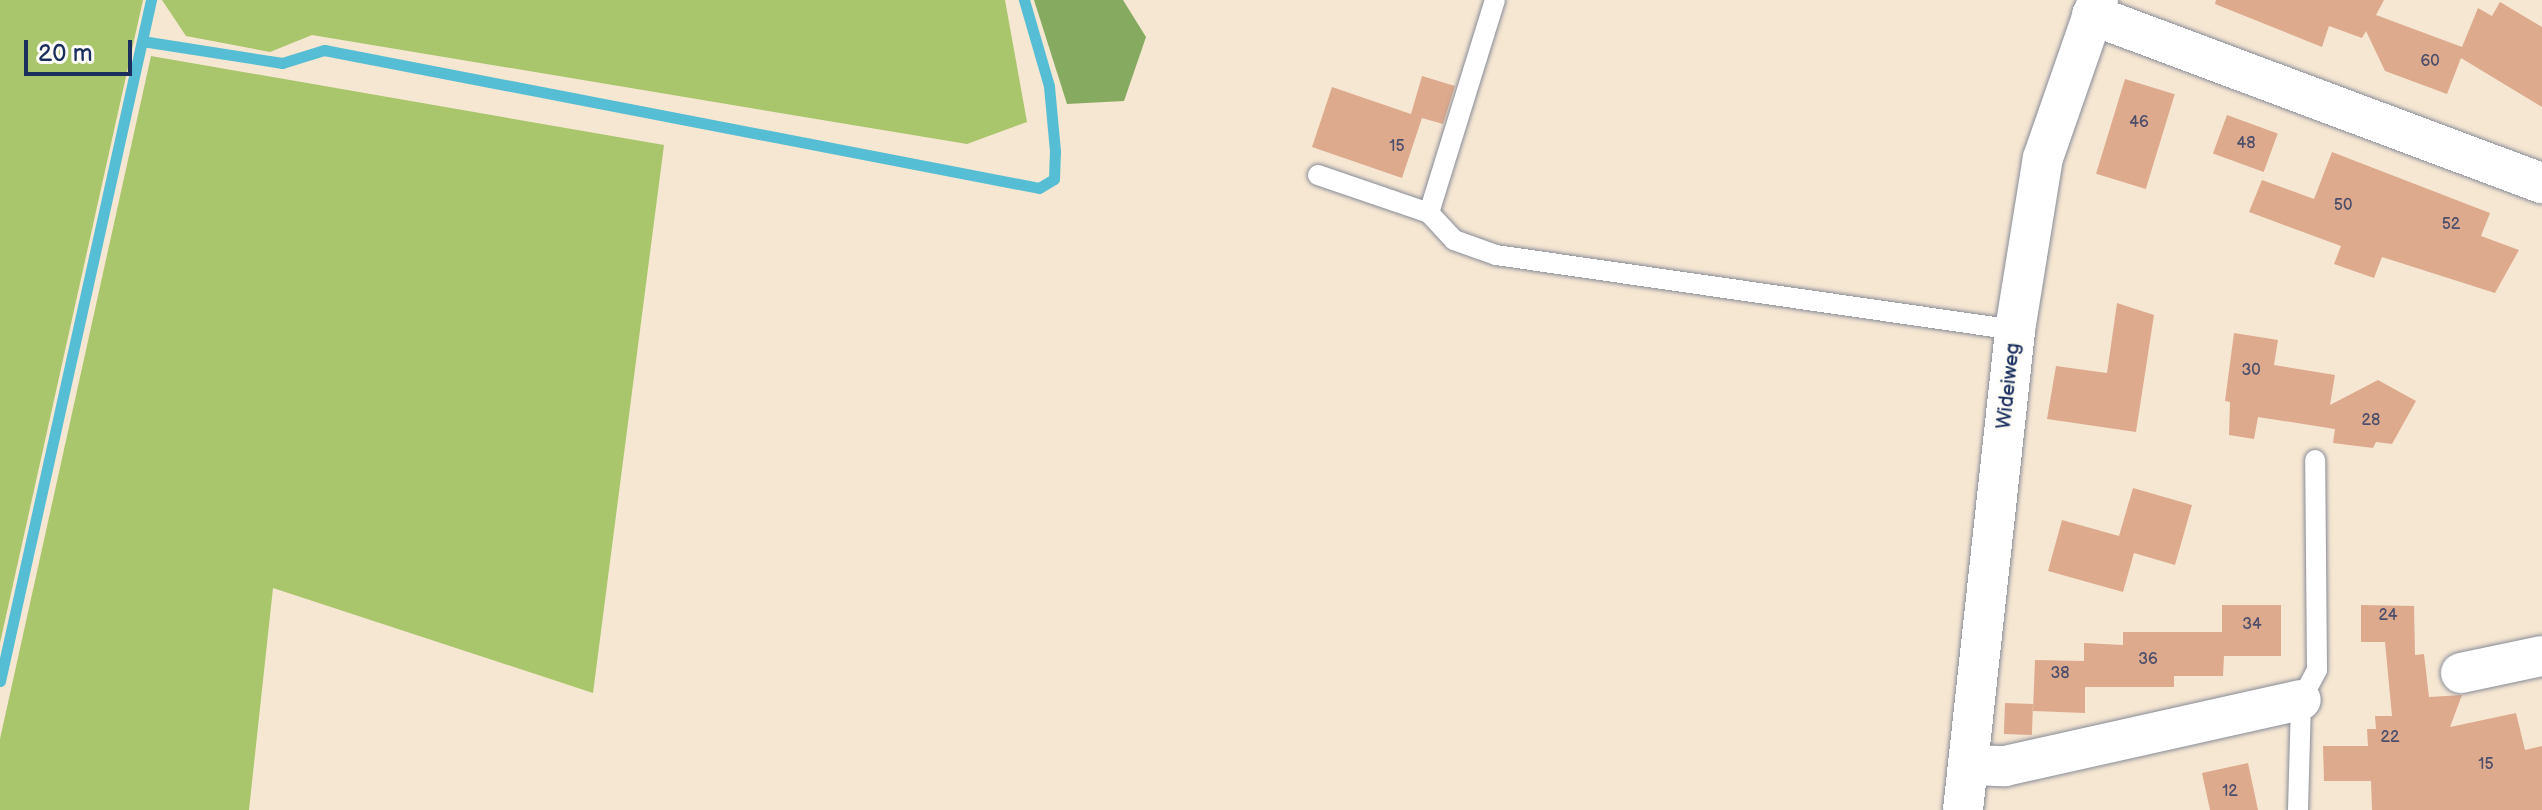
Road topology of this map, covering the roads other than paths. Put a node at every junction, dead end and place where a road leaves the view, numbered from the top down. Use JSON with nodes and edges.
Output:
{"nodes":[{"id":1,"x":1495,"y":0,"type":"edge"},
{"id":2,"x":2095,"y":8,"type":"edge"},
{"id":3,"x":1318,"y":175,"type":"dead end"},
{"id":4,"x":2542,"y":183,"type":"edge"},
{"id":5,"x":1429,"y":213,"type":"junction"},
{"id":6,"x":2015,"y":330,"type":"junction"},
{"id":7,"x":2315,"y":460,"type":"dead end"},
{"id":8,"x":2542,"y":656,"type":"edge"},
{"id":9,"x":2461,"y":673,"type":"dead end"},
{"id":10,"x":2301,"y":700,"type":"junction"},
{"id":11,"x":1968,"y":765,"type":"junction"},
{"id":12,"x":1963,"y":810,"type":"edge"},
{"id":13,"x":2298,"y":810,"type":"edge"}],
"edges":[{"from":1,"to":5,"type":"lane"},
{"from":2,"to":4,"type":"street","name":"Wideiweg"},
{"from":2,"to":6,"type":"street","name":"Wideiweg"},
{"from":3,"to":5,"type":"lane"},
{"from":5,"to":6,"type":"lane"},
{"from":6,"to":11,"type":"street","name":"Wideiweg"},
{"from":7,"to":10,"type":"lane"},
{"from":8,"to":9,"type":"street"},
{"from":10,"to":11,"type":"street"},
{"from":10,"to":13,"type":"lane"},
{"from":11,"to":12,"type":"street","name":"Wideiweg"}]}
